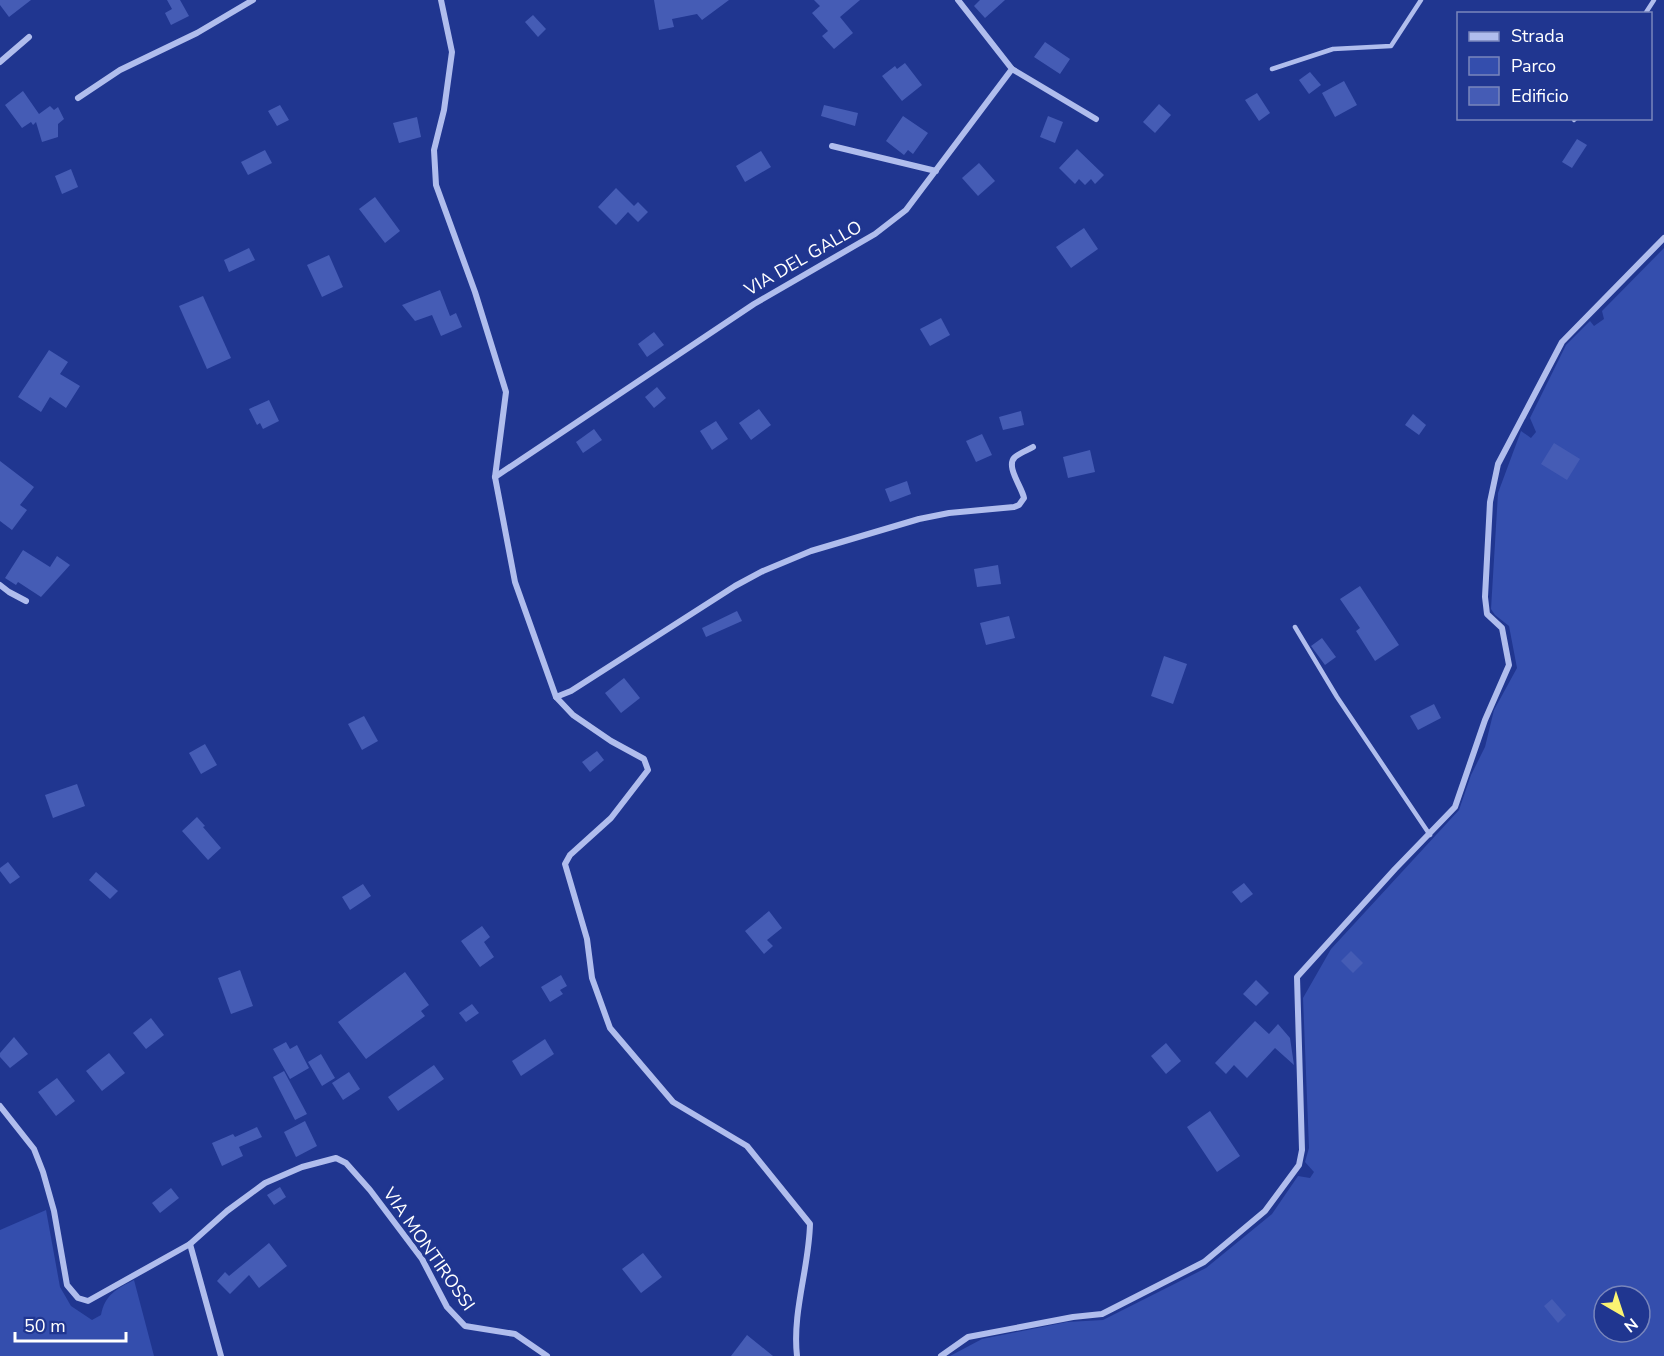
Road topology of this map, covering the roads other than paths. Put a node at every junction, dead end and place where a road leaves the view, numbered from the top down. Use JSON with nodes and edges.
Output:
{"nodes":[{"id":1,"x":253,"y":0,"type":"edge"},
{"id":2,"x":441,"y":0,"type":"edge"},
{"id":3,"x":958,"y":0,"type":"edge"},
{"id":4,"x":1421,"y":0,"type":"edge"},
{"id":5,"x":29,"y":37,"type":"dead end"},
{"id":6,"x":0,"y":62,"type":"edge"},
{"id":7,"x":1012,"y":69,"type":"junction"},
{"id":8,"x":1272,"y":69,"type":"dead end"},
{"id":9,"x":78,"y":98,"type":"dead end"},
{"id":10,"x":1096,"y":119,"type":"dead end"},
{"id":11,"x":832,"y":146,"type":"dead end"},
{"id":12,"x":936,"y":171,"type":"junction"},
{"id":13,"x":1664,"y":238,"type":"edge"},
{"id":14,"x":1033,"y":447,"type":"dead end"},
{"id":15,"x":495,"y":477,"type":"junction"},
{"id":16,"x":0,"y":585,"type":"edge"},
{"id":17,"x":27,"y":601,"type":"dead end"},
{"id":18,"x":1295,"y":627,"type":"dead end"},
{"id":19,"x":556,"y":697,"type":"junction"},
{"id":20,"x":1430,"y":835,"type":"junction"},
{"id":21,"x":0,"y":1106,"type":"edge"},
{"id":22,"x":190,"y":1244,"type":"junction"},
{"id":23,"x":221,"y":1356,"type":"edge"},
{"id":24,"x":548,"y":1356,"type":"edge"},
{"id":25,"x":797,"y":1356,"type":"edge"},
{"id":26,"x":941,"y":1356,"type":"edge"}],
"edges":[{"from":1,"to":9,"type":"street"},
{"from":2,"to":15,"type":"street"},
{"from":3,"to":7,"type":"street"},
{"from":4,"to":8,"type":"lane"},
{"from":5,"to":6,"type":"street"},
{"from":7,"to":10,"type":"street"},
{"from":7,"to":12,"type":"street","name":"VIA DEL GALLO"},
{"from":11,"to":12,"type":"street"},
{"from":12,"to":15,"type":"street","name":"VIA DEL GALLO"},
{"from":13,"to":20,"type":"street"},
{"from":14,"to":19,"type":"street"},
{"from":15,"to":19,"type":"street"},
{"from":16,"to":17,"type":"street"},
{"from":18,"to":20,"type":"lane"},
{"from":19,"to":25,"type":"street"},
{"from":20,"to":26,"type":"street"},
{"from":21,"to":22,"type":"street","name":"VIA MONTIROSSI"},
{"from":22,"to":23,"type":"street"},
{"from":22,"to":24,"type":"street","name":"VIA MONTIROSSI"}]}
